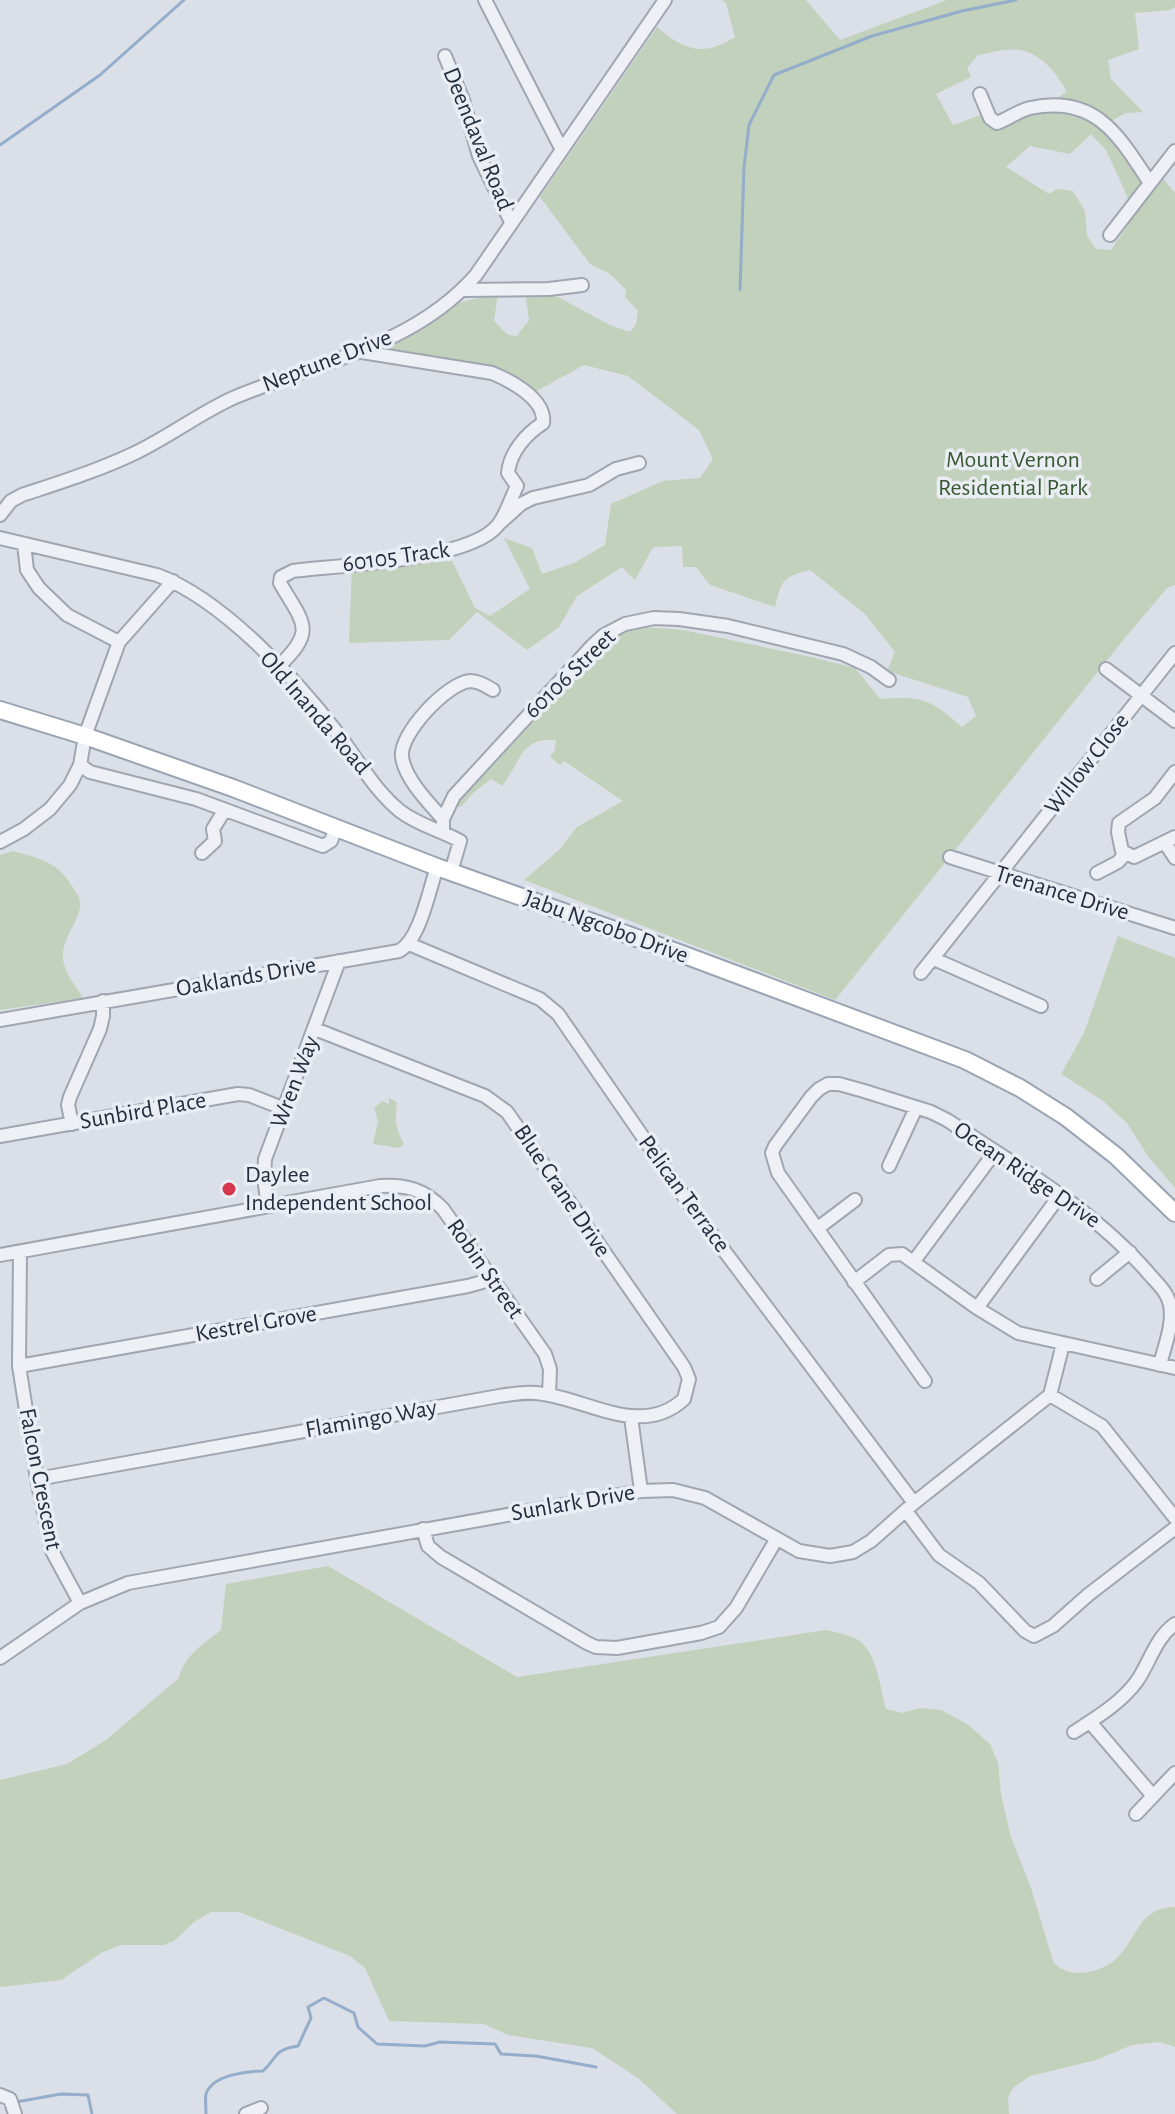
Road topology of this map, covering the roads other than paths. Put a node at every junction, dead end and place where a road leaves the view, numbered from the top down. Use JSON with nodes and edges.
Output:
{"nodes":[{"id":1,"x":485,"y":0,"type":"edge"},
{"id":2,"x":665,"y":0,"type":"edge"},
{"id":3,"x":445,"y":56,"type":"dead end"},
{"id":4,"x":980,"y":94,"type":"dead end"},
{"id":5,"x":561,"y":148,"type":"junction"},
{"id":6,"x":1175,"y":151,"type":"edge"},
{"id":7,"x":1150,"y":183,"type":"junction"},
{"id":8,"x":511,"y":222,"type":"junction"},
{"id":9,"x":1110,"y":235,"type":"dead end"},
{"id":10,"x":582,"y":285,"type":"dead end"},
{"id":11,"x":462,"y":290,"type":"junction"},
{"id":12,"x":362,"y":352,"type":"junction"},
{"id":13,"x":639,"y":463,"type":"dead end"},
{"id":14,"x":0,"y":515,"type":"edge"},
{"id":15,"x":499,"y":524,"type":"junction"},
{"id":16,"x":0,"y":538,"type":"edge"},
{"id":17,"x":24,"y":544,"type":"junction"},
{"id":18,"x":173,"y":581,"type":"junction"},
{"id":19,"x":119,"y":642,"type":"junction"},
{"id":20,"x":1175,"y":653,"type":"edge"},
{"id":21,"x":279,"y":666,"type":"junction"},
{"id":22,"x":1106,"y":669,"type":"dead end"},
{"id":23,"x":889,"y":680,"type":"dead end"},
{"id":24,"x":493,"y":690,"type":"dead end"},
{"id":25,"x":1141,"y":696,"type":"junction"},
{"id":26,"x":0,"y":710,"type":"edge"},
{"id":27,"x":1175,"y":721,"type":"edge"},
{"id":28,"x":85,"y":736,"type":"junction"},
{"id":29,"x":80,"y":765,"type":"junction"},
{"id":30,"x":1175,"y":772,"type":"edge"},
{"id":31,"x":224,"y":811,"type":"junction"},
{"id":32,"x":443,"y":826,"type":"junction"},
{"id":33,"x":336,"y":828,"type":"junction"},
{"id":34,"x":1170,"y":840,"type":"edge"},
{"id":35,"x":0,"y":842,"type":"edge"},
{"id":36,"x":202,"y":853,"type":"dead end"},
{"id":37,"x":1125,"y":854,"type":"junction"},
{"id":38,"x":950,"y":857,"type":"dead end"},
{"id":39,"x":1175,"y":858,"type":"edge"},
{"id":40,"x":444,"y":869,"type":"junction"},
{"id":41,"x":1097,"y":873,"type":"dead end"},
{"id":42,"x":999,"y":874,"type":"junction"},
{"id":43,"x":1175,"y":928,"type":"edge"},
{"id":44,"x":409,"y":944,"type":"junction"},
{"id":45,"x":934,"y":959,"type":"junction"},
{"id":46,"x":339,"y":961,"type":"junction"},
{"id":47,"x":921,"y":973,"type":"dead end"},
{"id":48,"x":103,"y":1001,"type":"junction"},
{"id":49,"x":1041,"y":1006,"type":"dead end"},
{"id":50,"x":0,"y":1020,"type":"edge"},
{"id":51,"x":315,"y":1029,"type":"junction"},
{"id":52,"x":916,"y":1108,"type":"junction"},
{"id":53,"x":285,"y":1109,"type":"junction"},
{"id":54,"x":72,"y":1124,"type":"junction"},
{"id":55,"x":0,"y":1136,"type":"edge"},
{"id":56,"x":995,"y":1152,"type":"junction"},
{"id":57,"x":889,"y":1166,"type":"dead end"},
{"id":58,"x":1060,"y":1195,"type":"junction"},
{"id":59,"x":855,"y":1200,"type":"dead end"},
{"id":60,"x":268,"y":1206,"type":"junction"},
{"id":61,"x":1175,"y":1213,"type":"edge"},
{"id":62,"x":818,"y":1228,"type":"junction"},
{"id":63,"x":20,"y":1252,"type":"junction"},
{"id":64,"x":1130,"y":1252,"type":"junction"},
{"id":65,"x":0,"y":1255,"type":"edge"},
{"id":66,"x":914,"y":1261,"type":"junction"},
{"id":67,"x":493,"y":1279,"type":"junction"},
{"id":68,"x":1097,"y":1279,"type":"dead end"},
{"id":69,"x":854,"y":1282,"type":"junction"},
{"id":70,"x":977,"y":1308,"type":"junction"},
{"id":71,"x":1063,"y":1344,"type":"junction"},
{"id":72,"x":1160,"y":1365,"type":"junction"},
{"id":73,"x":19,"y":1366,"type":"junction"},
{"id":74,"x":1175,"y":1368,"type":"edge"},
{"id":75,"x":925,"y":1381,"type":"dead end"},
{"id":76,"x":549,"y":1395,"type":"junction"},
{"id":77,"x":1050,"y":1395,"type":"junction"},
{"id":78,"x":631,"y":1417,"type":"junction"},
{"id":79,"x":37,"y":1479,"type":"junction"},
{"id":80,"x":641,"y":1491,"type":"junction"},
{"id":81,"x":910,"y":1507,"type":"junction"},
{"id":82,"x":1175,"y":1518,"type":"edge"},
{"id":83,"x":1175,"y":1528,"type":"edge"},
{"id":84,"x":423,"y":1529,"type":"junction"},
{"id":85,"x":776,"y":1540,"type":"junction"},
{"id":86,"x":80,"y":1603,"type":"junction"},
{"id":87,"x":1175,"y":1624,"type":"edge"},
{"id":88,"x":0,"y":1658,"type":"edge"},
{"id":89,"x":1090,"y":1722,"type":"junction"},
{"id":90,"x":1074,"y":1732,"type":"dead end"},
{"id":91,"x":1175,"y":1773,"type":"edge"},
{"id":92,"x":1153,"y":1796,"type":"junction"},
{"id":93,"x":1136,"y":1814,"type":"dead end"},
{"id":94,"x":261,"y":2108,"type":"dead end"},
{"id":95,"x":246,"y":2114,"type":"edge"}],
"edges":[{"from":1,"to":5,"type":"street"},
{"from":2,"to":5,"type":"street","name":"Neptune Drive"},
{"from":3,"to":8,"type":"street","name":"Deendaval Road"},
{"from":4,"to":7,"type":"street"},
{"from":5,"to":8,"type":"street","name":"Neptune Drive"},
{"from":6,"to":7,"type":"street"},
{"from":7,"to":9,"type":"street"},
{"from":8,"to":11,"type":"street","name":"Neptune Drive"},
{"from":10,"to":11,"type":"street"},
{"from":11,"to":12,"type":"street","name":"Neptune Drive"},
{"from":12,"to":14,"type":"street","name":"Neptune Drive"},
{"from":12,"to":15,"type":"street"},
{"from":13,"to":15,"type":"street","name":"60105 Track"},
{"from":15,"to":21,"type":"street","name":"60105 Track"},
{"from":16,"to":17,"type":"street","name":"Old Inanda Road"},
{"from":17,"to":18,"type":"street","name":"Old Inanda Road"},
{"from":17,"to":19,"type":"street"},
{"from":18,"to":19,"type":"street"},
{"from":18,"to":21,"type":"street","name":"Old Inanda Road"},
{"from":19,"to":28,"type":"street"},
{"from":20,"to":25,"type":"street","name":"Willow Close"},
{"from":21,"to":32,"type":"street","name":"Old Inanda Road"},
{"from":22,"to":25,"type":"street"},
{"from":23,"to":32,"type":"street","name":"60106 Street"},
{"from":24,"to":32,"type":"street"},
{"from":25,"to":27,"type":"street"},
{"from":25,"to":42,"type":"street","name":"Willow Close"},
{"from":26,"to":28,"type":"main road","name":"Jabu Ngcobo Drive"},
{"from":28,"to":29,"type":"street"},
{"from":28,"to":33,"type":"main road","name":"Jabu Ngcobo Drive"},
{"from":29,"to":31,"type":"street"},
{"from":29,"to":35,"type":"street"},
{"from":30,"to":37,"type":"street"},
{"from":31,"to":33,"type":"street"},
{"from":31,"to":36,"type":"street"},
{"from":32,"to":40,"type":"street"},
{"from":33,"to":40,"type":"main road","name":"Jabu Ngcobo Drive"},
{"from":34,"to":37,"type":"street"},
{"from":34,"to":39,"type":"street"},
{"from":37,"to":41,"type":"street"},
{"from":38,"to":42,"type":"street","name":"Trenance Drive"},
{"from":40,"to":44,"type":"street"},
{"from":40,"to":61,"type":"main road","name":"Jabu Ngcobo Drive"},
{"from":42,"to":43,"type":"street","name":"Trenance Drive"},
{"from":42,"to":45,"type":"street","name":"Willow Close"},
{"from":44,"to":46,"type":"street","name":"Oaklands Drive"},
{"from":44,"to":81,"type":"street","name":"Pelican Terrace"},
{"from":45,"to":47,"type":"street","name":"Willow Close"},
{"from":45,"to":49,"type":"street"},
{"from":46,"to":48,"type":"street","name":"Oaklands Drive"},
{"from":46,"to":51,"type":"street","name":"Wren Way"},
{"from":48,"to":50,"type":"street","name":"Oaklands Drive"},
{"from":48,"to":54,"type":"street"},
{"from":51,"to":53,"type":"street","name":"Wren Way"},
{"from":51,"to":78,"type":"street","name":"Blue Crane Drive"},
{"from":52,"to":56,"type":"street","name":"Ocean Ridge Drive"},
{"from":52,"to":57,"type":"street"},
{"from":52,"to":62,"type":"street","name":"Ocean Ridge Drive"},
{"from":53,"to":54,"type":"street","name":"Sunbird Place"},
{"from":53,"to":60,"type":"street","name":"Wren Way"},
{"from":54,"to":55,"type":"street","name":"Sunbird Place"},
{"from":56,"to":58,"type":"street","name":"Ocean Ridge Drive"},
{"from":56,"to":66,"type":"street"},
{"from":58,"to":64,"type":"street","name":"Ocean Ridge Drive"},
{"from":58,"to":70,"type":"street"},
{"from":59,"to":62,"type":"street"},
{"from":60,"to":63,"type":"street","name":"Robin Street"},
{"from":60,"to":67,"type":"street","name":"Robin Street"},
{"from":62,"to":69,"type":"street","name":"Ocean Ridge Drive"},
{"from":63,"to":65,"type":"street","name":"Robin Street"},
{"from":63,"to":73,"type":"street","name":"Falcon Crescent"},
{"from":64,"to":68,"type":"street"},
{"from":64,"to":72,"type":"street","name":"Ocean Ridge Drive"},
{"from":66,"to":69,"type":"street"},
{"from":66,"to":70,"type":"street"},
{"from":67,"to":73,"type":"street","name":"Kestrel Grove"},
{"from":67,"to":76,"type":"street","name":"Robin Street"},
{"from":69,"to":75,"type":"street","name":"Ocean Ridge Drive"},
{"from":70,"to":71,"type":"street"},
{"from":71,"to":72,"type":"street"},
{"from":71,"to":77,"type":"street"},
{"from":72,"to":74,"type":"street"},
{"from":73,"to":79,"type":"street","name":"Falcon Crescent"},
{"from":76,"to":78,"type":"street","name":"Flamingo Way"},
{"from":76,"to":79,"type":"street","name":"Flamingo Way"},
{"from":77,"to":81,"type":"street","name":"Sunlark Drive"},
{"from":77,"to":82,"type":"street"},
{"from":78,"to":80,"type":"street"},
{"from":79,"to":86,"type":"street","name":"Falcon Crescent"},
{"from":80,"to":84,"type":"street","name":"Sunlark Drive"},
{"from":80,"to":85,"type":"street","name":"Sunlark Drive"},
{"from":81,"to":83,"type":"street","name":"Pelican Terrace"},
{"from":81,"to":85,"type":"street","name":"Sunlark Drive"},
{"from":84,"to":85,"type":"street"},
{"from":84,"to":86,"type":"street","name":"Sunlark Drive"},
{"from":86,"to":88,"type":"street","name":"Sunlark Drive"},
{"from":87,"to":89,"type":"street"},
{"from":89,"to":90,"type":"street"},
{"from":89,"to":92,"type":"street"},
{"from":91,"to":92,"type":"street"},
{"from":92,"to":93,"type":"street"},
{"from":94,"to":95,"type":"street"}]}
